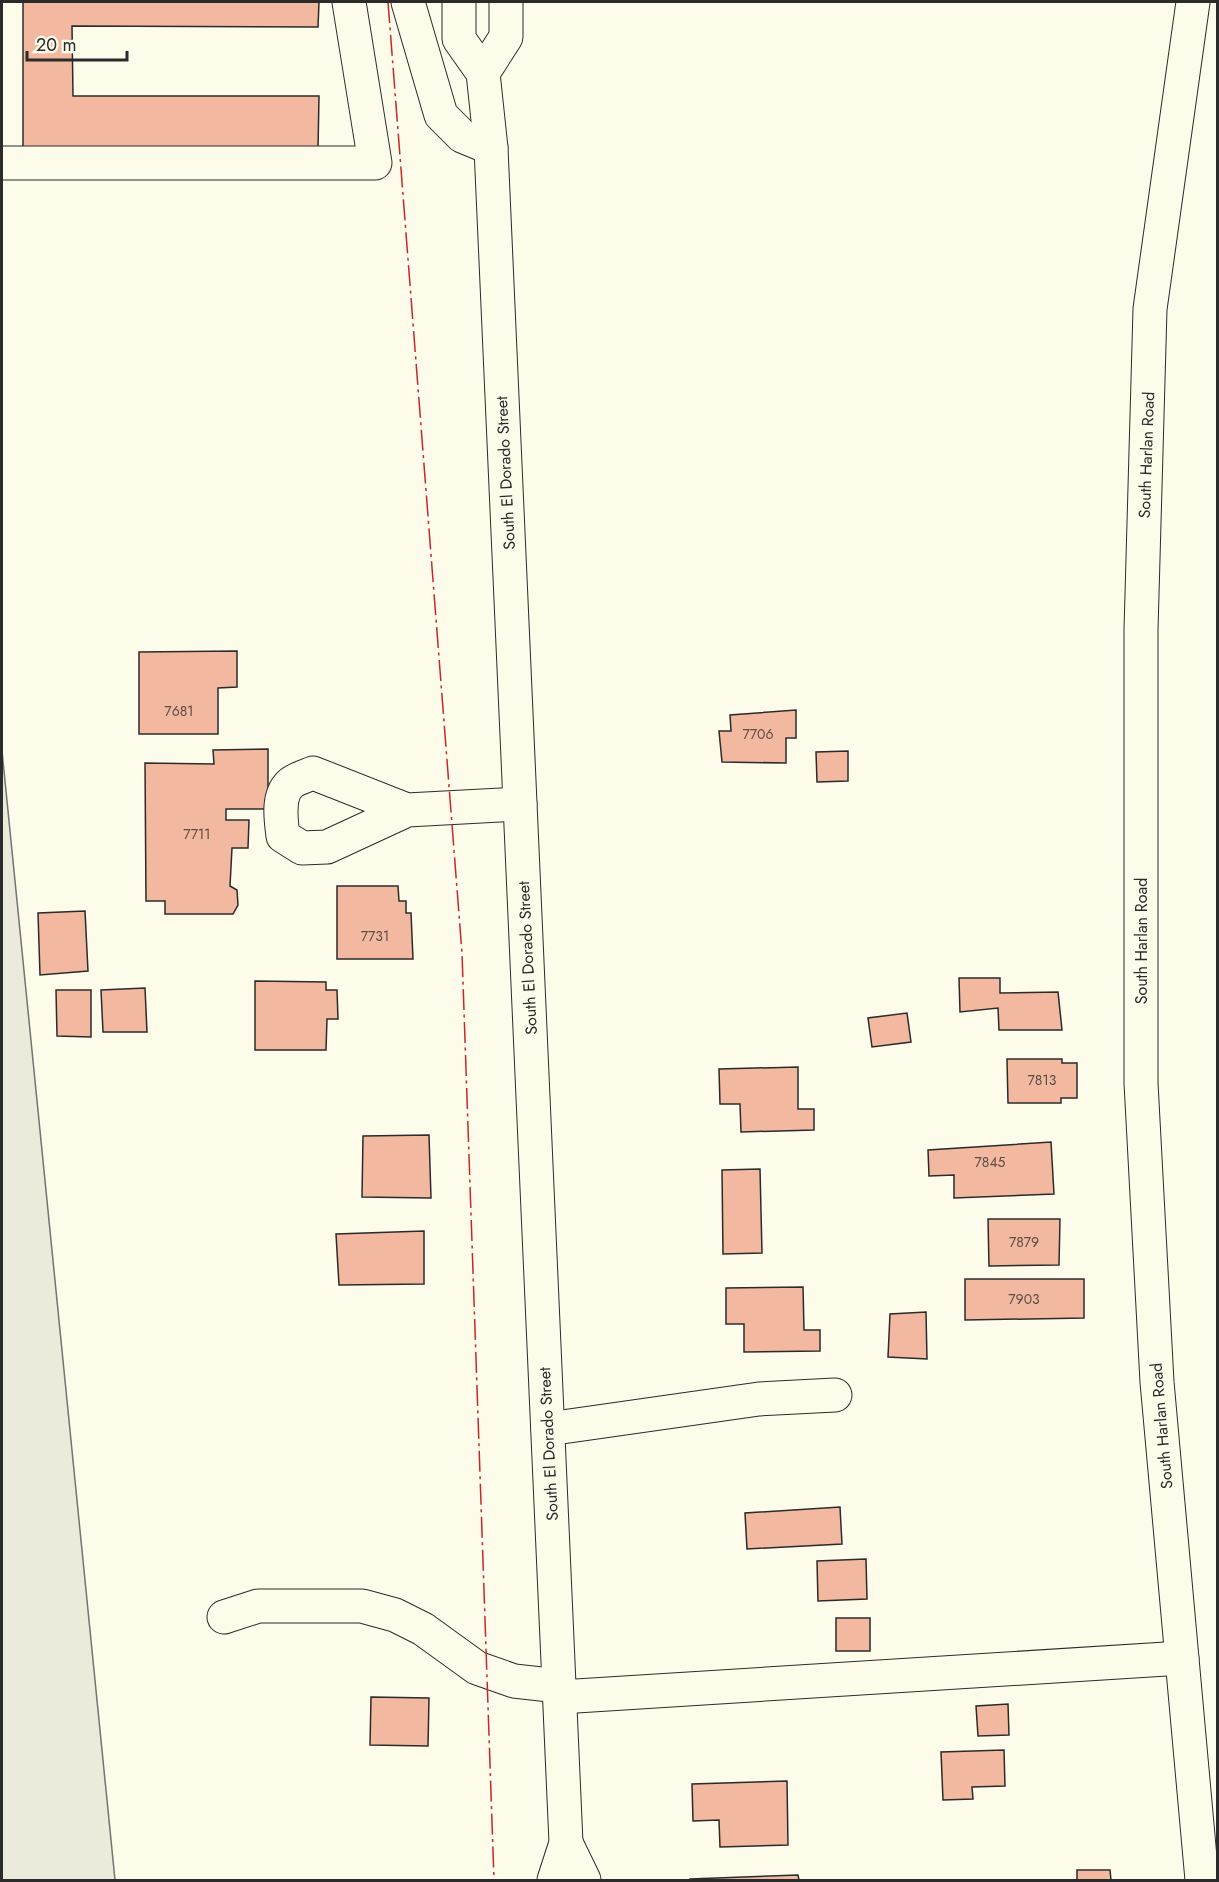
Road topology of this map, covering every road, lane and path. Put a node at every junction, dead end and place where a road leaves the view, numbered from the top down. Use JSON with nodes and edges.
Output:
{"nodes":[{"id":1,"x":349,"y":2,"type":"edge"},
{"id":2,"x":408,"y":2,"type":"edge"},
{"id":3,"x":459,"y":2,"type":"edge"},
{"id":4,"x":506,"y":2,"type":"edge"},
{"id":5,"x":1193,"y":2,"type":"edge"},
{"id":6,"x":483,"y":73,"type":"junction"},
{"id":7,"x":491,"y":148,"type":"junction"},
{"id":8,"x":2,"y":163,"type":"edge"},
{"id":9,"x":520,"y":804,"type":"junction"},
{"id":10,"x":407,"y":810,"type":"dead end"},
{"id":11,"x":835,"y":1395,"type":"dead end"},
{"id":12,"x":548,"y":1429,"type":"junction"},
{"id":13,"x":224,"y":1617,"type":"dead end"},
{"id":14,"x":1182,"y":1658,"type":"junction"},
{"id":15,"x":560,"y":1691,"type":"junction"},
{"id":16,"x":566,"y":1843,"type":"junction"},
{"id":17,"x":554,"y":1881,"type":"edge"},
{"id":18,"x":584,"y":1881,"type":"edge"},
{"id":19,"x":1202,"y":1881,"type":"edge"}],
"edges":[{"from":1,"to":8,"type":"main road"},
{"from":2,"to":7,"type":"main road"},
{"from":3,"to":6,"type":"main road","name":"South El Dorado Street"},
{"from":4,"to":6,"type":"main road"},
{"from":5,"to":14,"type":"main road","name":"South Harlan Road"},
{"from":6,"to":7,"type":"main road","name":"South El Dorado Street"},
{"from":7,"to":9,"type":"main road","name":"South El Dorado Street"},
{"from":9,"to":10,"type":"main road"},
{"from":9,"to":12,"type":"main road","name":"South El Dorado Street"},
{"from":11,"to":12,"type":"main road"},
{"from":12,"to":15,"type":"main road","name":"South El Dorado Street"},
{"from":13,"to":15,"type":"main road"},
{"from":14,"to":15,"type":"main road"},
{"from":14,"to":19,"type":"main road","name":"South Harlan Road"},
{"from":15,"to":16,"type":"main road","name":"South El Dorado Street"},
{"from":16,"to":17,"type":"main road","name":"South El Dorado Street"},
{"from":16,"to":18,"type":"main road","name":"South El Dorado Street"}]}
